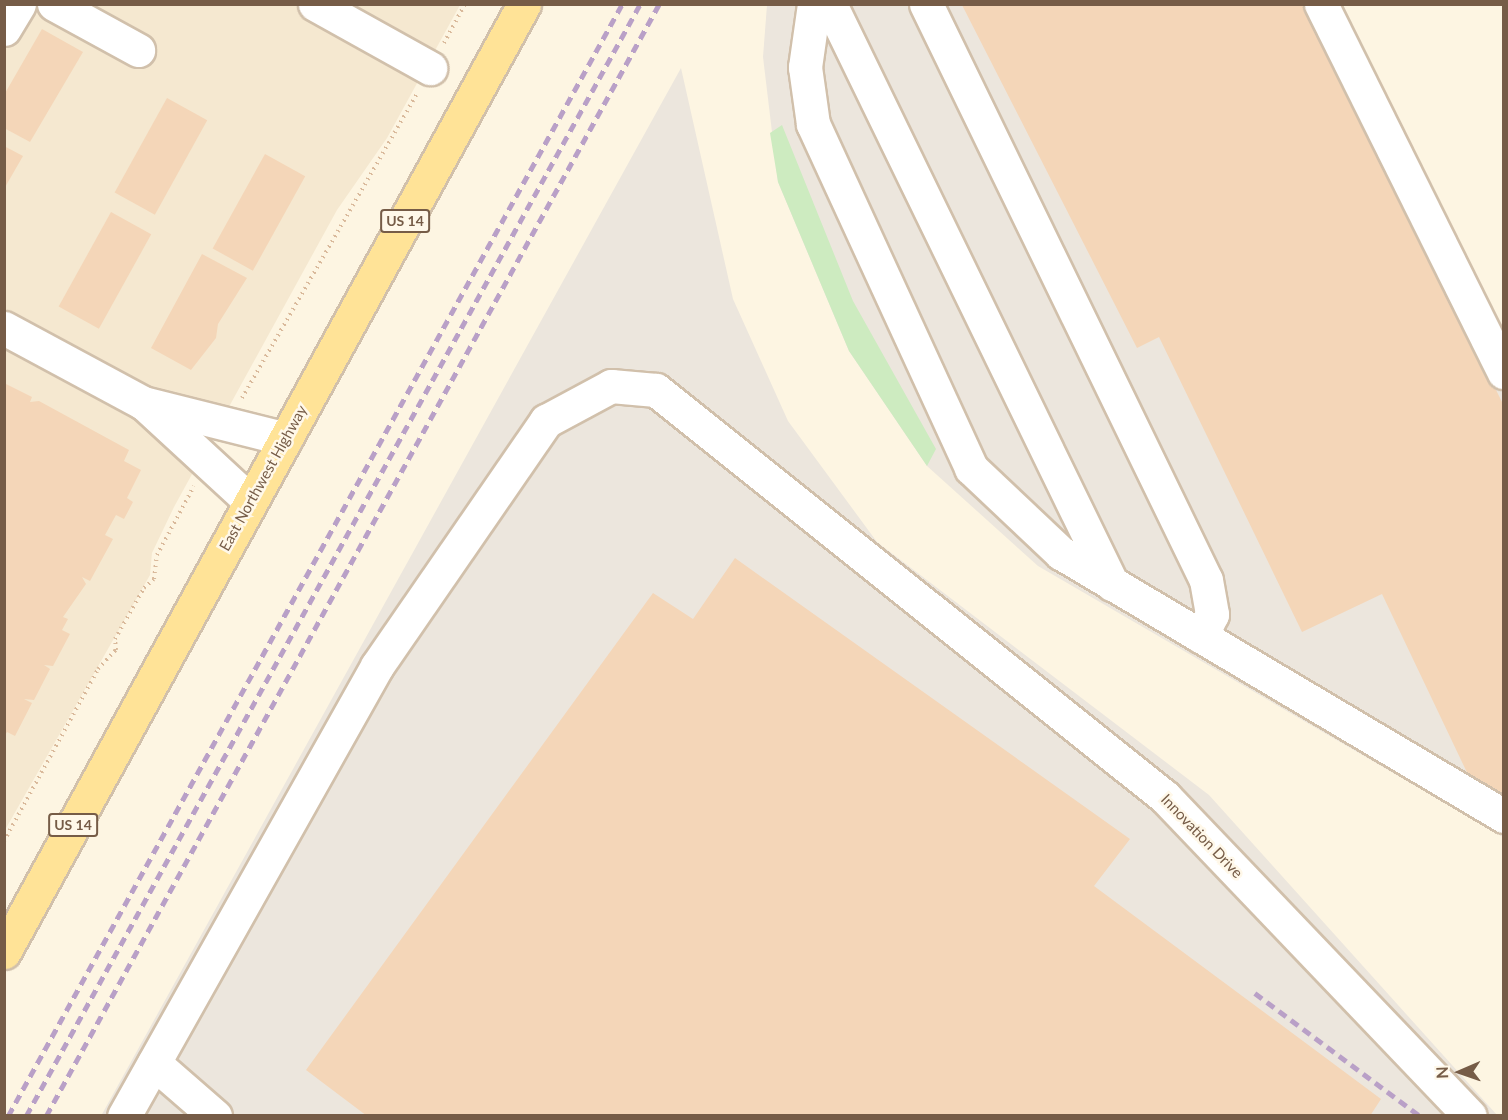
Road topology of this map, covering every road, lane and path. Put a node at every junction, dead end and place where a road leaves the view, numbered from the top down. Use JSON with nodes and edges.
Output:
{"nodes":[{"id":1,"x":19,"y":4,"type":"edge"},
{"id":2,"x":54,"y":4,"type":"edge"},
{"id":3,"x":315,"y":4,"type":"edge"},
{"id":4,"x":524,"y":4,"type":"edge"},
{"id":5,"x":814,"y":4,"type":"edge"},
{"id":6,"x":830,"y":4,"type":"edge"},
{"id":7,"x":926,"y":4,"type":"edge"},
{"id":8,"x":1321,"y":4,"type":"edge"},
{"id":9,"x":4,"y":29,"type":"edge"},
{"id":10,"x":138,"y":50,"type":"dead end"},
{"id":11,"x":430,"y":68,"type":"dead end"},
{"id":12,"x":4,"y":328,"type":"edge"},
{"id":13,"x":1503,"y":372,"type":"edge"},
{"id":14,"x":143,"y":403,"type":"junction"},
{"id":15,"x":286,"y":439,"type":"junction"},
{"id":16,"x":250,"y":501,"type":"junction"},
{"id":17,"x":1112,"y":584,"type":"junction"},
{"id":18,"x":1201,"y":636,"type":"junction"},
{"id":19,"x":1503,"y":816,"type":"edge"},
{"id":20,"x":4,"y":952,"type":"edge"},
{"id":21,"x":154,"y":1063,"type":"junction"},
{"id":22,"x":124,"y":1116,"type":"edge"},
{"id":23,"x":215,"y":1116,"type":"edge"},
{"id":24,"x":1470,"y":1116,"type":"edge"}],
"edges":[{"from":1,"to":9,"type":"street"},
{"from":2,"to":10,"type":"street"},
{"from":3,"to":11,"type":"street"},
{"from":4,"to":15,"type":"main road","name":"East Northwest Highway","number":"US 14"},
{"from":5,"to":17,"type":"street"},
{"from":6,"to":17,"type":"street"},
{"from":7,"to":18,"type":"street"},
{"from":8,"to":13,"type":"street"},
{"from":12,"to":14,"type":"street"},
{"from":14,"to":15,"type":"street"},
{"from":14,"to":16,"type":"street"},
{"from":15,"to":16,"type":"main road","name":"East Northwest Highway","number":"US 14"},
{"from":16,"to":20,"type":"main road","name":"East Northwest Highway","number":"US 14"},
{"from":17,"to":18,"type":"street"},
{"from":18,"to":19,"type":"street"},
{"from":21,"to":22,"type":"street","name":"Innovation Drive"},
{"from":21,"to":23,"type":"street"},
{"from":21,"to":24,"type":"street","name":"Innovation Drive"}]}
